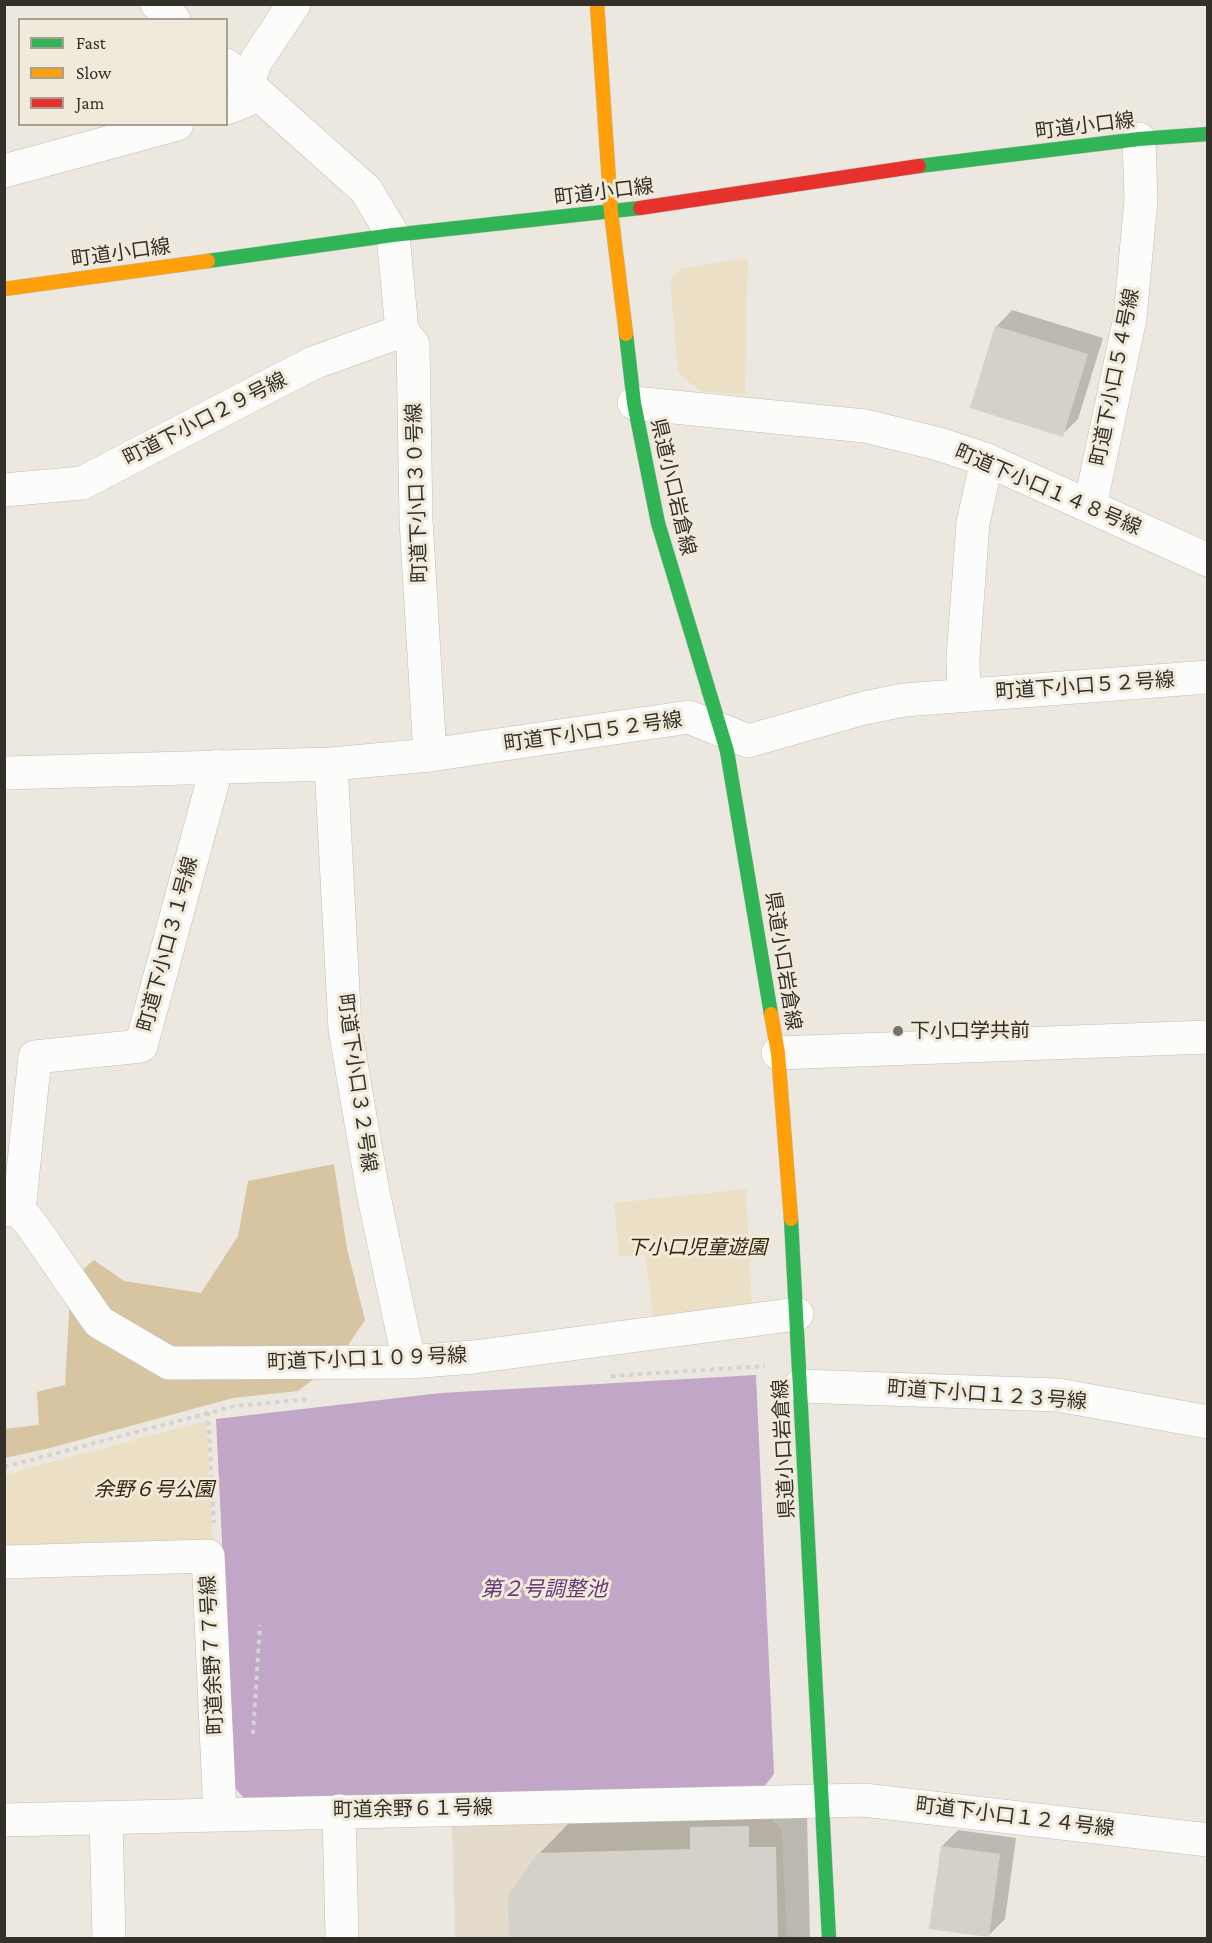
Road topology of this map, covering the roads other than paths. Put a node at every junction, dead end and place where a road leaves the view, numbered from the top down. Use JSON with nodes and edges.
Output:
{"nodes":[{"id":1,"x":157,"y":4,"type":"edge"},
{"id":2,"x":294,"y":4,"type":"edge"},
{"id":3,"x":597,"y":4,"type":"edge"},
{"id":4,"x":172,"y":18,"type":"edge"},
{"id":5,"x":237,"y":74,"type":"edge"},
{"id":6,"x":228,"y":107,"type":"edge"},
{"id":7,"x":170,"y":126,"type":"edge"},
{"id":8,"x":1208,"y":134,"type":"edge"},
{"id":9,"x":1139,"y":139,"type":"junction"},
{"id":10,"x":4,"y":171,"type":"edge"},
{"id":11,"x":611,"y":212,"type":"junction"},
{"id":12,"x":393,"y":236,"type":"junction"},
{"id":13,"x":4,"y":289,"type":"edge"},
{"id":14,"x":402,"y":331,"type":"junction"},
{"id":15,"x":634,"y":403,"type":"junction"},
{"id":16,"x":987,"y":460,"type":"junction"},
{"id":17,"x":4,"y":490,"type":"edge"},
{"id":18,"x":1090,"y":506,"type":"junction"},
{"id":19,"x":1208,"y":560,"type":"edge"},
{"id":20,"x":1208,"y":677,"type":"edge"},
{"id":21,"x":964,"y":694,"type":"junction"},
{"id":22,"x":722,"y":731,"type":"junction"},
{"id":23,"x":430,"y":755,"type":"junction"},
{"id":24,"x":331,"y":764,"type":"junction"},
{"id":25,"x":217,"y":766,"type":"junction"},
{"id":26,"x":4,"y":773,"type":"edge"},
{"id":27,"x":1208,"y":1037,"type":"edge"},
{"id":28,"x":778,"y":1053,"type":"junction"},
{"id":29,"x":12,"y":1209,"type":"edge"},
{"id":30,"x":796,"y":1314,"type":"junction"},
{"id":31,"x":409,"y":1362,"type":"junction"},
{"id":32,"x":800,"y":1386,"type":"junction"},
{"id":33,"x":1208,"y":1422,"type":"edge"},
{"id":34,"x":4,"y":1562,"type":"edge"},
{"id":35,"x":821,"y":1801,"type":"junction"},
{"id":36,"x":339,"y":1811,"type":"junction"},
{"id":37,"x":220,"y":1814,"type":"junction"},
{"id":38,"x":106,"y":1818,"type":"junction"},
{"id":39,"x":4,"y":1820,"type":"edge"},
{"id":40,"x":1208,"y":1840,"type":"edge"},
{"id":41,"x":109,"y":1938,"type":"edge"},
{"id":42,"x":342,"y":1938,"type":"edge"},
{"id":43,"x":828,"y":1938,"type":"edge"}],
"edges":[{"from":1,"to":4,"type":"street"},
{"from":2,"to":5,"type":"street"},
{"from":3,"to":11,"type":"main road","name":"県道小口岩倉線"},
{"from":5,"to":6,"type":"street"},
{"from":5,"to":12,"type":"street"},
{"from":7,"to":10,"type":"street"},
{"from":8,"to":9,"type":"main road","name":"町道小口線"},
{"from":9,"to":11,"type":"main road","name":"町道小口線"},
{"from":9,"to":18,"type":"street","name":"町道下小口５４号線"},
{"from":11,"to":12,"type":"main road","name":"町道小口線"},
{"from":11,"to":15,"type":"main road","name":"県道小口岩倉線"},
{"from":12,"to":13,"type":"main road","name":"町道小口線"},
{"from":12,"to":14,"type":"street","name":"町道下小口３０号線"},
{"from":14,"to":17,"type":"street","name":"町道下小口２９号線"},
{"from":14,"to":23,"type":"street","name":"町道下小口３０号線"},
{"from":15,"to":16,"type":"street","name":"町道下小口１４８号線"},
{"from":15,"to":22,"type":"main road","name":"県道小口岩倉線"},
{"from":16,"to":18,"type":"street","name":"町道下小口１４８号線"},
{"from":16,"to":21,"type":"street"},
{"from":18,"to":19,"type":"street","name":"町道下小口１４８号線"},
{"from":20,"to":21,"type":"street","name":"町道下小口５２号線"},
{"from":21,"to":22,"type":"street","name":"町道下小口５２号線"},
{"from":22,"to":23,"type":"street","name":"町道下小口５２号線"},
{"from":22,"to":28,"type":"main road","name":"県道小口岩倉線"},
{"from":23,"to":24,"type":"street","name":"町道下小口５２号線"},
{"from":24,"to":25,"type":"street","name":"町道下小口５２号線"},
{"from":24,"to":31,"type":"street","name":"町道下小口３２号線"},
{"from":25,"to":26,"type":"street","name":"町道下小口５２号線"},
{"from":25,"to":29,"type":"street","name":"町道下小口３１号線"},
{"from":27,"to":28,"type":"street"},
{"from":28,"to":30,"type":"main road","name":"県道小口岩倉線"},
{"from":29,"to":31,"type":"street","name":"町道下小口１０９号線"},
{"from":30,"to":31,"type":"street","name":"町道下小口１０９号線"},
{"from":30,"to":32,"type":"main road","name":"県道小口岩倉線"},
{"from":32,"to":33,"type":"street","name":"町道下小口１２３号線"},
{"from":32,"to":35,"type":"main road","name":"県道小口岩倉線"},
{"from":34,"to":37,"type":"street","name":"町道余野７７号線"},
{"from":35,"to":36,"type":"street","name":"町道余野６１号線"},
{"from":35,"to":40,"type":"street","name":"町道下小口１２４号線"},
{"from":35,"to":43,"type":"main road","name":"県道小口岩倉線"},
{"from":36,"to":37,"type":"street","name":"町道余野６１号線"},
{"from":36,"to":42,"type":"street"},
{"from":37,"to":38,"type":"street","name":"町道余野６１号線"},
{"from":38,"to":39,"type":"street","name":"町道余野６１号線"},
{"from":38,"to":41,"type":"street"}]}
